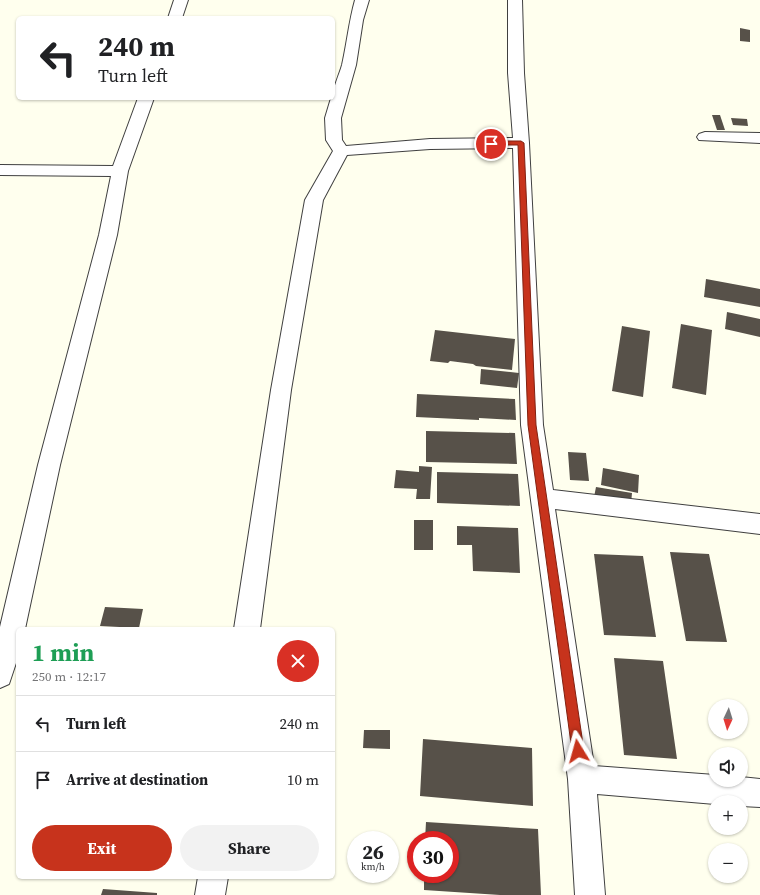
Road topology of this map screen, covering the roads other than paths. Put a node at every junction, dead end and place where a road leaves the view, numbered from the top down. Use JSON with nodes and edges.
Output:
{"nodes":[{"id":1,"x":181,"y":0,"type":"edge"},
{"id":2,"x":362,"y":0,"type":"edge"},
{"id":3,"x":516,"y":0,"type":"edge"},
{"id":4,"x":176,"y":16,"type":"edge"},
{"id":5,"x":145,"y":100,"type":"edge"},
{"id":6,"x":705,"y":137,"type":"dead end"},
{"id":7,"x":760,"y":138,"type":"edge"},
{"id":8,"x":521,"y":143,"type":"junction"},
{"id":9,"x":341,"y":151,"type":"junction"},
{"id":10,"x":0,"y":170,"type":"edge"},
{"id":11,"x":120,"y":171,"type":"junction"},
{"id":12,"x":542,"y":498,"type":"junction"},
{"id":13,"x":760,"y":524,"type":"edge"},
{"id":14,"x":248,"y":627,"type":"edge"},
{"id":15,"x":0,"y":675,"type":"edge"},
{"id":16,"x":582,"y":779,"type":"junction"},
{"id":17,"x":760,"y":793,"type":"edge"},
{"id":18,"x":212,"y":879,"type":"edge"},
{"id":19,"x":210,"y":895,"type":"edge"},
{"id":20,"x":590,"y":895,"type":"edge"}],
"edges":[{"from":1,"to":4,"type":"street"},
{"from":2,"to":9,"type":"street"},
{"from":3,"to":8,"type":"street"},
{"from":5,"to":11,"type":"street"},
{"from":6,"to":7,"type":"street"},
{"from":8,"to":9,"type":"street"},
{"from":8,"to":12,"type":"street"},
{"from":9,"to":14,"type":"street"},
{"from":10,"to":11,"type":"street"},
{"from":11,"to":15,"type":"street"},
{"from":12,"to":13,"type":"street"},
{"from":12,"to":16,"type":"street"},
{"from":16,"to":17,"type":"street"},
{"from":16,"to":20,"type":"street"},
{"from":18,"to":19,"type":"street"}]}
